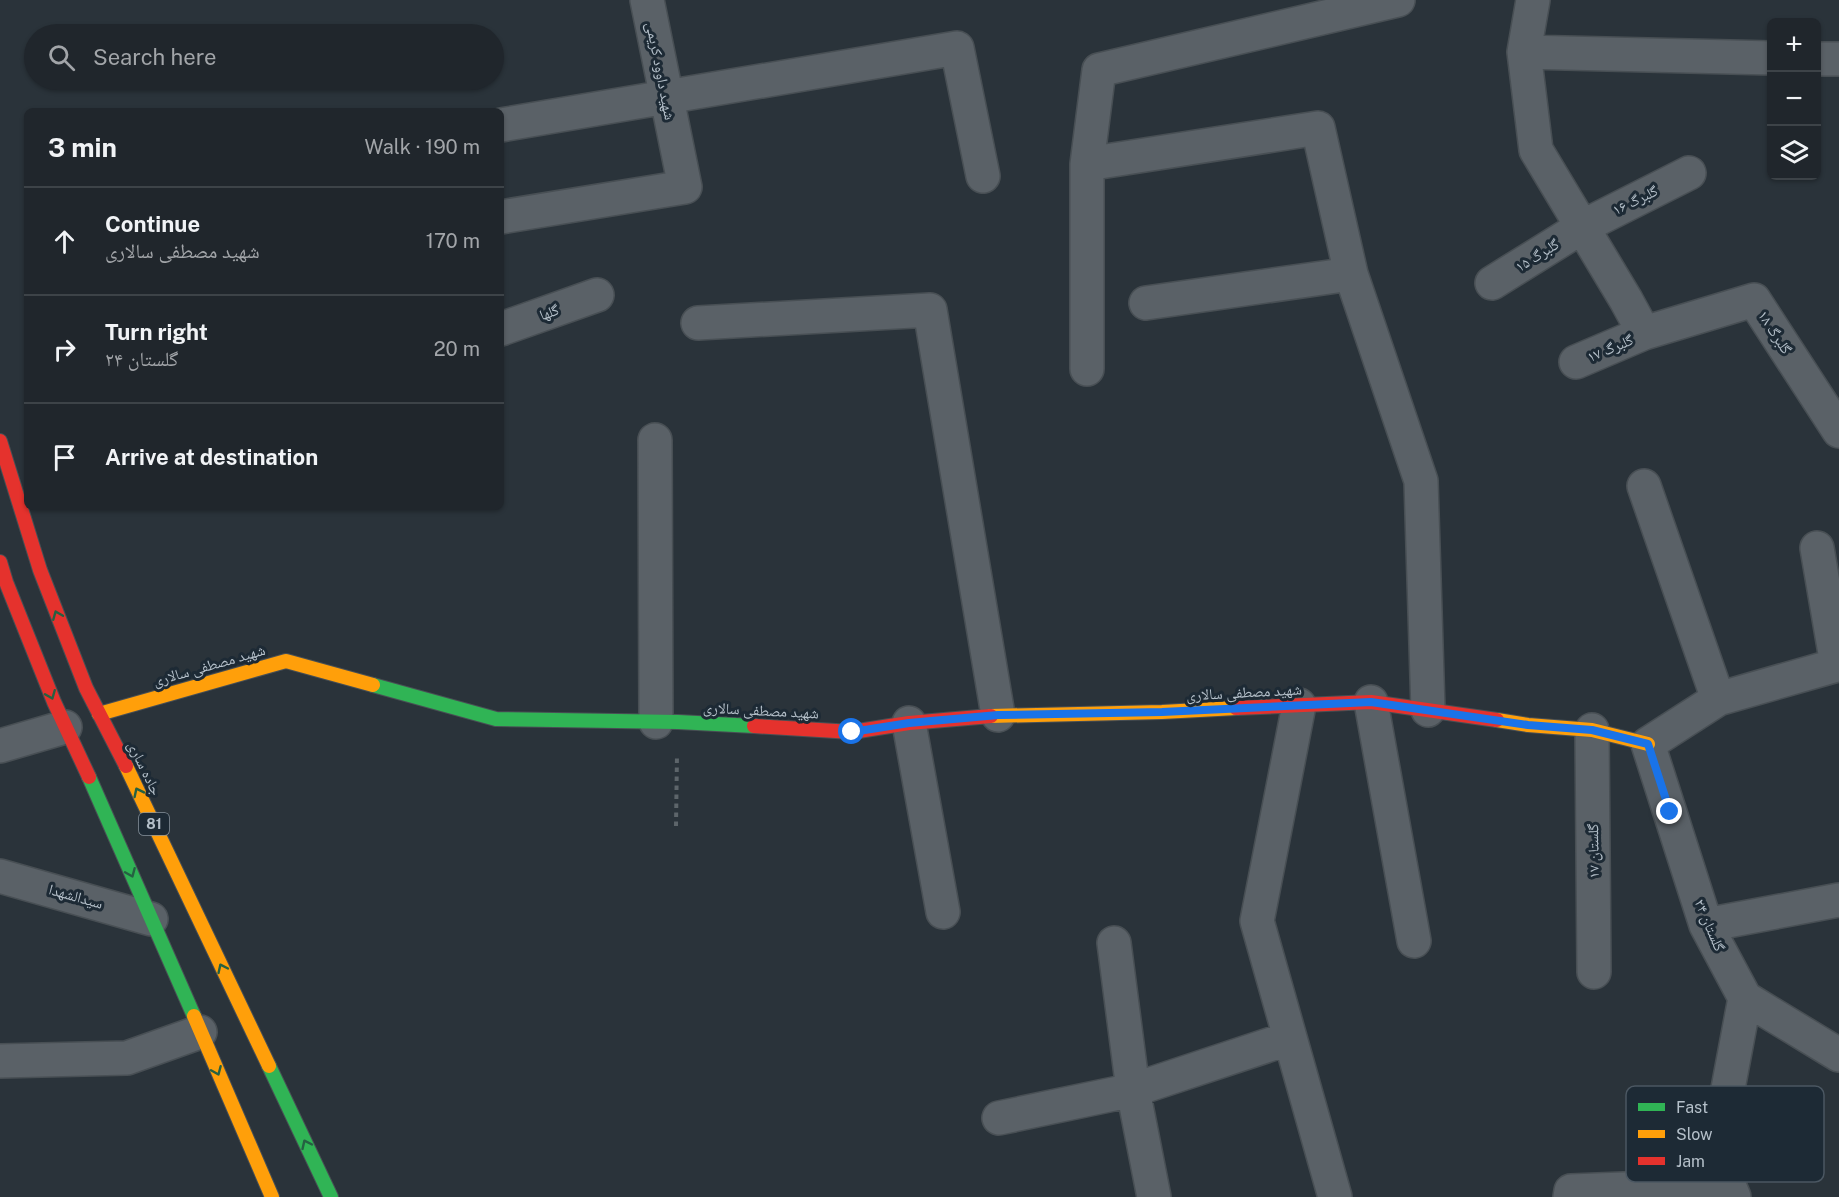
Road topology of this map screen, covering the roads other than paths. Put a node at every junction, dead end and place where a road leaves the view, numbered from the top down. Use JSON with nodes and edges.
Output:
{"nodes":[{"id":1,"x":647,"y":0,"type":"edge"},
{"id":2,"x":1398,"y":0,"type":"edge"},
{"id":3,"x":1533,"y":0,"type":"edge"},
{"id":4,"x":1524,"y":52,"type":"junction"},
{"id":5,"x":1767,"y":58,"type":"edge"},
{"id":6,"x":1821,"y":59,"type":"edge"},
{"id":7,"x":1839,"y":59,"type":"edge"},
{"id":8,"x":666,"y":98,"type":"junction"},
{"id":9,"x":504,"y":125,"type":"edge"},
{"id":10,"x":1087,"y":164,"type":"junction"},
{"id":11,"x":1689,"y":173,"type":"dead end"},
{"id":12,"x":983,"y":176,"type":"dead end"},
{"id":13,"x":504,"y":217,"type":"edge"},
{"id":14,"x":1582,"y":227,"type":"junction"},
{"id":15,"x":1351,"y":274,"type":"junction"},
{"id":16,"x":1492,"y":283,"type":"dead end"},
{"id":17,"x":597,"y":295,"type":"dead end"},
{"id":18,"x":1146,"y":303,"type":"dead end"},
{"id":19,"x":698,"y":323,"type":"dead end"},
{"id":20,"x":504,"y":328,"type":"edge"},
{"id":21,"x":1644,"y":333,"type":"junction"},
{"id":22,"x":1576,"y":362,"type":"dead end"},
{"id":23,"x":1087,"y":369,"type":"dead end"},
{"id":24,"x":1839,"y":431,"type":"edge"},
{"id":25,"x":655,"y":440,"type":"dead end"},
{"id":26,"x":0,"y":441,"type":"edge"},
{"id":27,"x":19,"y":478,"type":"edge"},
{"id":28,"x":1644,"y":486,"type":"dead end"},
{"id":29,"x":24,"y":500,"type":"edge"},
{"id":30,"x":26,"y":510,"type":"edge"},
{"id":31,"x":1817,"y":548,"type":"dead end"},
{"id":32,"x":0,"y":562,"type":"edge"},
{"id":33,"x":1718,"y":699,"type":"junction"},
{"id":34,"x":1371,"y":702,"type":"junction"},
{"id":35,"x":1299,"y":705,"type":"junction"},
{"id":36,"x":1428,"y":710,"type":"junction"},
{"id":37,"x":99,"y":714,"type":"junction"},
{"id":38,"x":998,"y":715,"type":"junction"},
{"id":39,"x":667,"y":722,"type":"junction"},
{"id":40,"x":909,"y":723,"type":"junction"},
{"id":41,"x":65,"y":726,"type":"junction"},
{"id":42,"x":1592,"y":730,"type":"junction"},
{"id":43,"x":1648,"y":744,"type":"junction"},
{"id":44,"x":0,"y":746,"type":"edge"},
{"id":45,"x":0,"y":876,"type":"edge"},
{"id":46,"x":1839,"y":900,"type":"edge"},
{"id":47,"x":943,"y":912,"type":"dead end"},
{"id":48,"x":151,"y":919,"type":"junction"},
{"id":49,"x":1707,"y":926,"type":"junction"},
{"id":50,"x":1414,"y":941,"type":"dead end"},
{"id":51,"x":1114,"y":943,"type":"dead end"},
{"id":52,"x":1594,"y":972,"type":"dead end"},
{"id":53,"x":1745,"y":998,"type":"junction"},
{"id":54,"x":201,"y":1032,"type":"junction"},
{"id":55,"x":1290,"y":1038,"type":"junction"},
{"id":56,"x":1839,"y":1055,"type":"edge"},
{"id":57,"x":0,"y":1061,"type":"edge"},
{"id":58,"x":1728,"y":1086,"type":"edge"},
{"id":59,"x":1133,"y":1090,"type":"junction"},
{"id":60,"x":999,"y":1118,"type":"dead end"},
{"id":61,"x":1728,"y":1193,"type":"edge"},
{"id":62,"x":272,"y":1197,"type":"edge"},
{"id":63,"x":331,"y":1197,"type":"edge"},
{"id":64,"x":1154,"y":1197,"type":"edge"},
{"id":65,"x":1335,"y":1197,"type":"edge"},
{"id":66,"x":1570,"y":1197,"type":"edge"}],
"edges":[{"from":1,"to":8,"type":"street","name":"شهید داوود کریمی"},
{"from":2,"to":10,"type":"street"},
{"from":3,"to":4,"type":"street"},
{"from":4,"to":5,"type":"street"},
{"from":4,"to":14,"type":"street"},
{"from":6,"to":7,"type":"street"},
{"from":8,"to":9,"type":"street"},
{"from":8,"to":12,"type":"street"},
{"from":8,"to":13,"type":"street","name":"شهید داوود کریمی"},
{"from":10,"to":15,"type":"street"},
{"from":10,"to":23,"type":"street"},
{"from":11,"to":14,"type":"street","name":"گلبرگ ۱۶"},
{"from":14,"to":16,"type":"street","name":"گلبرگ ۱۵"},
{"from":14,"to":21,"type":"street"},
{"from":15,"to":18,"type":"street"},
{"from":15,"to":36,"type":"street"},
{"from":17,"to":20,"type":"street","name":"گلها"},
{"from":19,"to":38,"type":"street"},
{"from":21,"to":22,"type":"street","name":"گلبرگ ۱۷"},
{"from":21,"to":24,"type":"street","name":"گلبرگ ۱۸"},
{"from":25,"to":39,"type":"street"},
{"from":26,"to":27,"type":"main road","name":"جاده ساری","number":"81"},
{"from":29,"to":27,"type":"main road","name":"جاده ساری","number":"81","one_way":true},
{"from":28,"to":33,"type":"street"},
{"from":37,"to":30,"type":"main road","name":"جاده ساری","number":"81","one_way":true},
{"from":31,"to":33,"type":"street"},
{"from":32,"to":41,"type":"main road","number":"81","one_way":true},
{"from":33,"to":43,"type":"street"},
{"from":34,"to":35,"type":"main road","name":"شهید مصطفی سالاری"},
{"from":34,"to":36,"type":"main road","name":"شهید مصطفی سالاری"},
{"from":34,"to":50,"type":"street"},
{"from":35,"to":38,"type":"main road","name":"شهید مصطفی سالاری"},
{"from":35,"to":55,"type":"street"},
{"from":36,"to":42,"type":"main road","name":"شهید مصطفی سالاری"},
{"from":37,"to":39,"type":"main road","name":"شهید مصطفی سالاری"},
{"from":63,"to":37,"type":"main road","name":"جاده ساری","number":"81","one_way":true},
{"from":38,"to":40,"type":"main road","name":"شهید مصطفی سالاری"},
{"from":39,"to":40,"type":"main road","name":"شهید مصطفی سالاری"},
{"from":40,"to":47,"type":"street"},
{"from":41,"to":44,"type":"street"},
{"from":41,"to":48,"type":"main road","number":"81","one_way":true},
{"from":42,"to":43,"type":"main road","name":"شهید مصطفی سالاری"},
{"from":42,"to":52,"type":"street","name":"گلستان ۱۷"},
{"from":43,"to":49,"type":"street","name":"گلستان ۲۴"},
{"from":45,"to":48,"type":"street","name":"سیدالشهدا"},
{"from":46,"to":49,"type":"street"},
{"from":48,"to":54,"type":"main road","number":"81"},
{"from":49,"to":53,"type":"street","name":"گلستان ۲۴"},
{"from":51,"to":59,"type":"street"},
{"from":53,"to":56,"type":"street"},
{"from":53,"to":58,"type":"street"},
{"from":54,"to":57,"type":"street"},
{"from":54,"to":62,"type":"main road","number":"81","one_way":true},
{"from":55,"to":59,"type":"street"},
{"from":55,"to":65,"type":"street"},
{"from":59,"to":60,"type":"street"},
{"from":59,"to":64,"type":"street"},
{"from":61,"to":66,"type":"street"}]}
